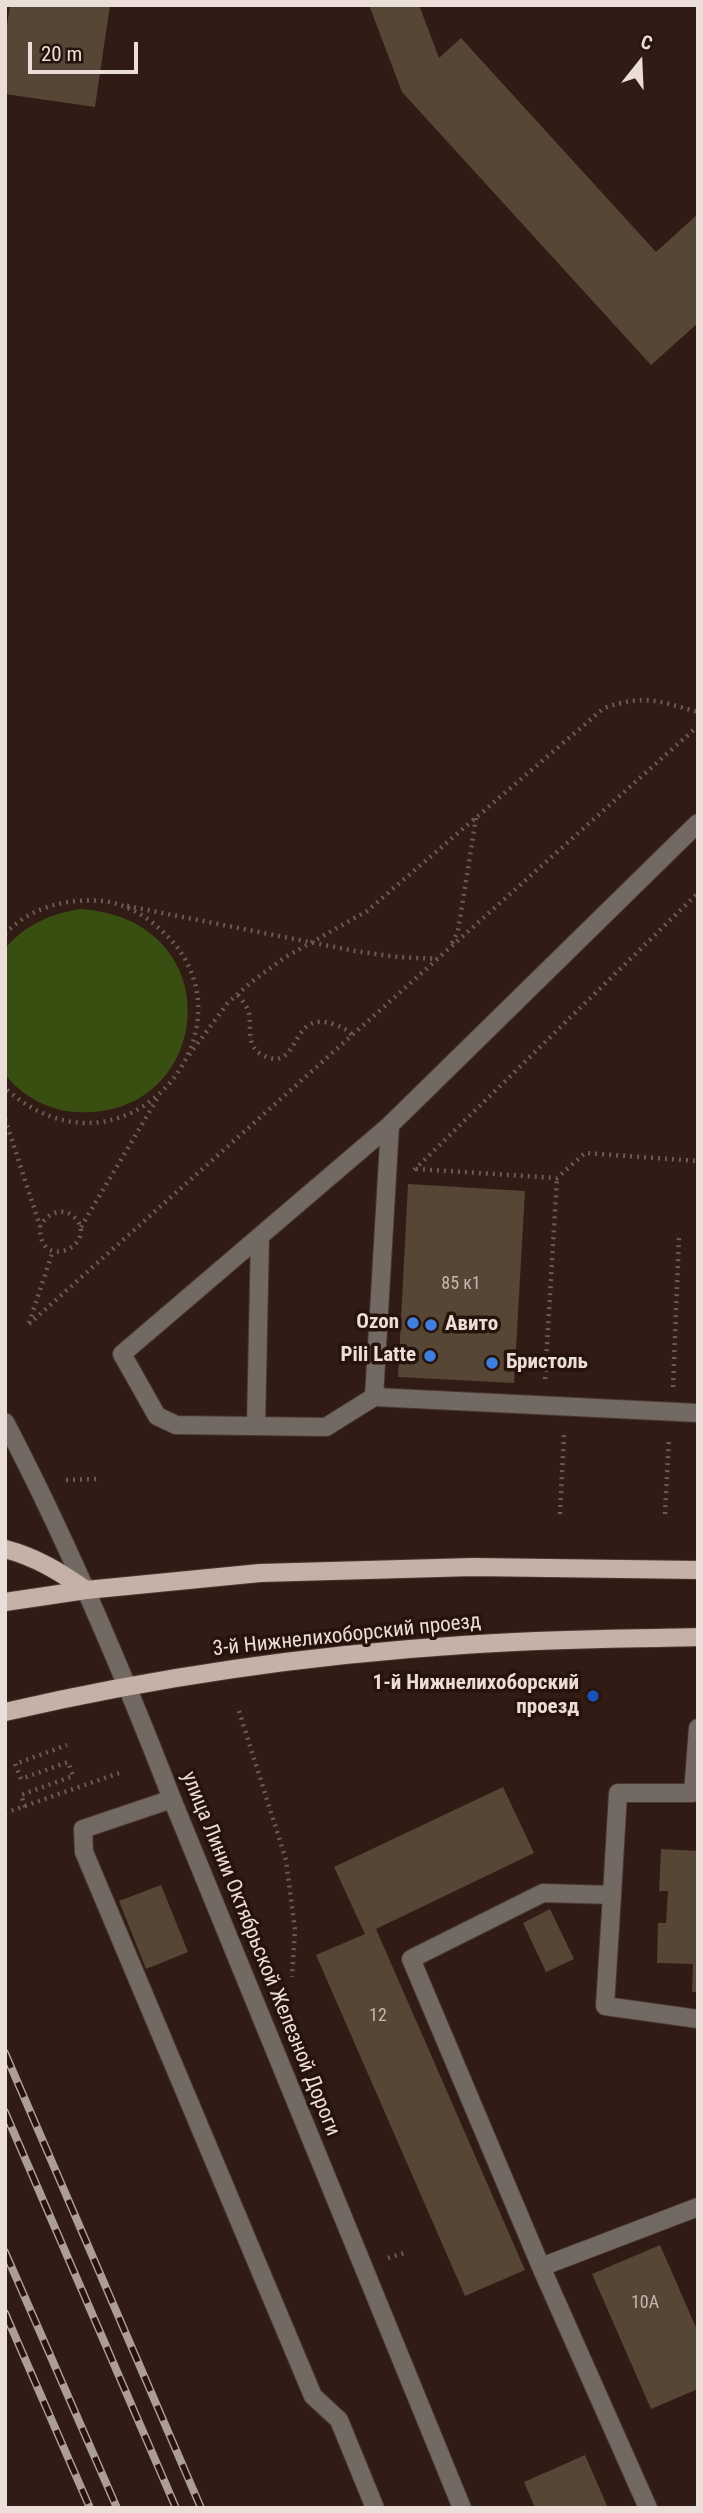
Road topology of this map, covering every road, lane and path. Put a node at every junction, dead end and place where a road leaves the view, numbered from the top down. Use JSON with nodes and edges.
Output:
{"nodes":[{"id":1,"x":698,"y":712,"type":"edge"},
{"id":2,"x":698,"y":726,"type":"edge"},
{"id":3,"x":477,"y":817,"type":"junction"},
{"id":4,"x":698,"y":823,"type":"edge"},
{"id":5,"x":698,"y":893,"type":"edge"},
{"id":6,"x":106,"y":901,"type":"junction"},
{"id":7,"x":5,"y":932,"type":"edge"},
{"id":8,"x":309,"y":943,"type":"junction"},
{"id":9,"x":450,"y":947,"type":"junction"},
{"id":10,"x":438,"y":959,"type":"junction"},
{"id":11,"x":237,"y":995,"type":"junction"},
{"id":12,"x":352,"y":1035,"type":"junction"},
{"id":13,"x":188,"y":1055,"type":"junction"},
{"id":14,"x":5,"y":1088,"type":"edge"},
{"id":15,"x":159,"y":1095,"type":"junction"},
{"id":16,"x":5,"y":1119,"type":"edge"},
{"id":17,"x":390,"y":1125,"type":"junction"},
{"id":18,"x":698,"y":1161,"type":"edge"},
{"id":19,"x":415,"y":1169,"type":"junction"},
{"id":20,"x":406,"y":1177,"type":"dead end"},
{"id":21,"x":557,"y":1178,"type":"junction"},
{"id":22,"x":40,"y":1226,"type":"junction"},
{"id":23,"x":80,"y":1227,"type":"junction"},
{"id":24,"x":260,"y":1236,"type":"junction"},
{"id":25,"x":679,"y":1237,"type":"dead end"},
{"id":26,"x":53,"y":1251,"type":"junction"},
{"id":27,"x":544,"y":1385,"type":"dead end"},
{"id":28,"x":374,"y":1397,"type":"junction"},
{"id":29,"x":565,"y":1407,"type":"junction"},
{"id":30,"x":671,"y":1412,"type":"junction"},
{"id":31,"x":698,"y":1413,"type":"edge"},
{"id":32,"x":5,"y":1422,"type":"edge"},
{"id":33,"x":256,"y":1426,"type":"junction"},
{"id":34,"x":96,"y":1479,"type":"dead end"},
{"id":35,"x":60,"y":1481,"type":"dead end"},
{"id":36,"x":560,"y":1514,"type":"dead end"},
{"id":37,"x":665,"y":1514,"type":"dead end"},
{"id":38,"x":5,"y":1549,"type":"edge"},
{"id":39,"x":698,"y":1570,"type":"edge"},
{"id":40,"x":86,"y":1590,"type":"junction"},
{"id":41,"x":5,"y":1602,"type":"edge"},
{"id":42,"x":698,"y":1637,"type":"edge"},
{"id":43,"x":129,"y":1686,"type":"junction"},
{"id":44,"x":5,"y":1712,"type":"edge"},
{"id":45,"x":239,"y":1712,"type":"dead end"},
{"id":46,"x":698,"y":1728,"type":"edge"},
{"id":47,"x":67,"y":1745,"type":"dead end"},
{"id":48,"x":119,"y":1773,"type":"dead end"},
{"id":49,"x":172,"y":1799,"type":"junction"},
{"id":50,"x":25,"y":1807,"type":"junction"},
{"id":51,"x":5,"y":1813,"type":"edge"},
{"id":52,"x":612,"y":1895,"type":"junction"},
{"id":53,"x":292,"y":1978,"type":"dead end"},
{"id":54,"x":698,"y":2019,"type":"edge"},
{"id":55,"x":698,"y":2207,"type":"edge"},
{"id":56,"x":541,"y":2267,"type":"junction"},
{"id":57,"x":374,"y":2508,"type":"edge"},
{"id":58,"x":463,"y":2508,"type":"edge"},
{"id":59,"x":648,"y":2508,"type":"edge"}],
"edges":[{"from":1,"to":3,"type":"path"},
{"from":2,"to":9,"type":"path"},
{"from":3,"to":8,"type":"path"},
{"from":3,"to":9,"type":"path"},
{"from":4,"to":17,"type":"street"},
{"from":5,"to":19,"type":"path"},
{"from":6,"to":7,"type":"path"},
{"from":6,"to":8,"type":"path"},
{"from":6,"to":13,"type":"path"},
{"from":8,"to":10,"type":"path"},
{"from":8,"to":11,"type":"path"},
{"from":9,"to":10,"type":"path"},
{"from":10,"to":12,"type":"path"},
{"from":11,"to":12,"type":"path"},
{"from":11,"to":13,"type":"path"},
{"from":12,"to":26,"type":"path"},
{"from":13,"to":15,"type":"path"},
{"from":14,"to":15,"type":"path"},
{"from":15,"to":23,"type":"path"},
{"from":16,"to":22,"type":"path"},
{"from":17,"to":24,"type":"street"},
{"from":17,"to":28,"type":"street"},
{"from":18,"to":21,"type":"path"},
{"from":19,"to":20,"type":"path"},
{"from":19,"to":21,"type":"path"},
{"from":21,"to":27,"type":"path"},
{"from":22,"to":23,"type":"path"},
{"from":22,"to":26,"type":"path"},
{"from":23,"to":26,"type":"path"},
{"from":24,"to":33,"type":"street"},
{"from":24,"to":33,"type":"street"},
{"from":25,"to":30,"type":"path"},
{"from":28,"to":29,"type":"street"},
{"from":28,"to":33,"type":"street"},
{"from":29,"to":30,"type":"street"},
{"from":29,"to":36,"type":"path"},
{"from":30,"to":31,"type":"street"},
{"from":30,"to":37,"type":"path"},
{"from":32,"to":40,"type":"street","name":"улица Линии Октябрьской Железной Дороги"},
{"from":34,"to":35,"type":"path"},
{"from":38,"to":40,"type":"main road"},
{"from":39,"to":40,"type":"main road"},
{"from":40,"to":41,"type":"main road"},
{"from":40,"to":43,"type":"street","name":"улица Линии Октябрьской Железной Дороги"},
{"from":42,"to":43,"type":"main road","name":"3-й Нижнелихоборский проезд"},
{"from":43,"to":44,"type":"main road","name":"3-й Нижнелихоборский проезд"},
{"from":43,"to":49,"type":"street","name":"улица Линии Октябрьской Железной Дороги"},
{"from":45,"to":53,"type":"path"},
{"from":46,"to":52,"type":"street"},
{"from":47,"to":50,"type":"path"},
{"from":48,"to":50,"type":"path"},
{"from":49,"to":57,"type":"street"},
{"from":49,"to":58,"type":"street","name":"улица Линии Октябрьской Железной Дороги"},
{"from":50,"to":51,"type":"path"},
{"from":52,"to":54,"type":"street"},
{"from":52,"to":56,"type":"street"},
{"from":55,"to":56,"type":"street"},
{"from":56,"to":59,"type":"street"}]}
